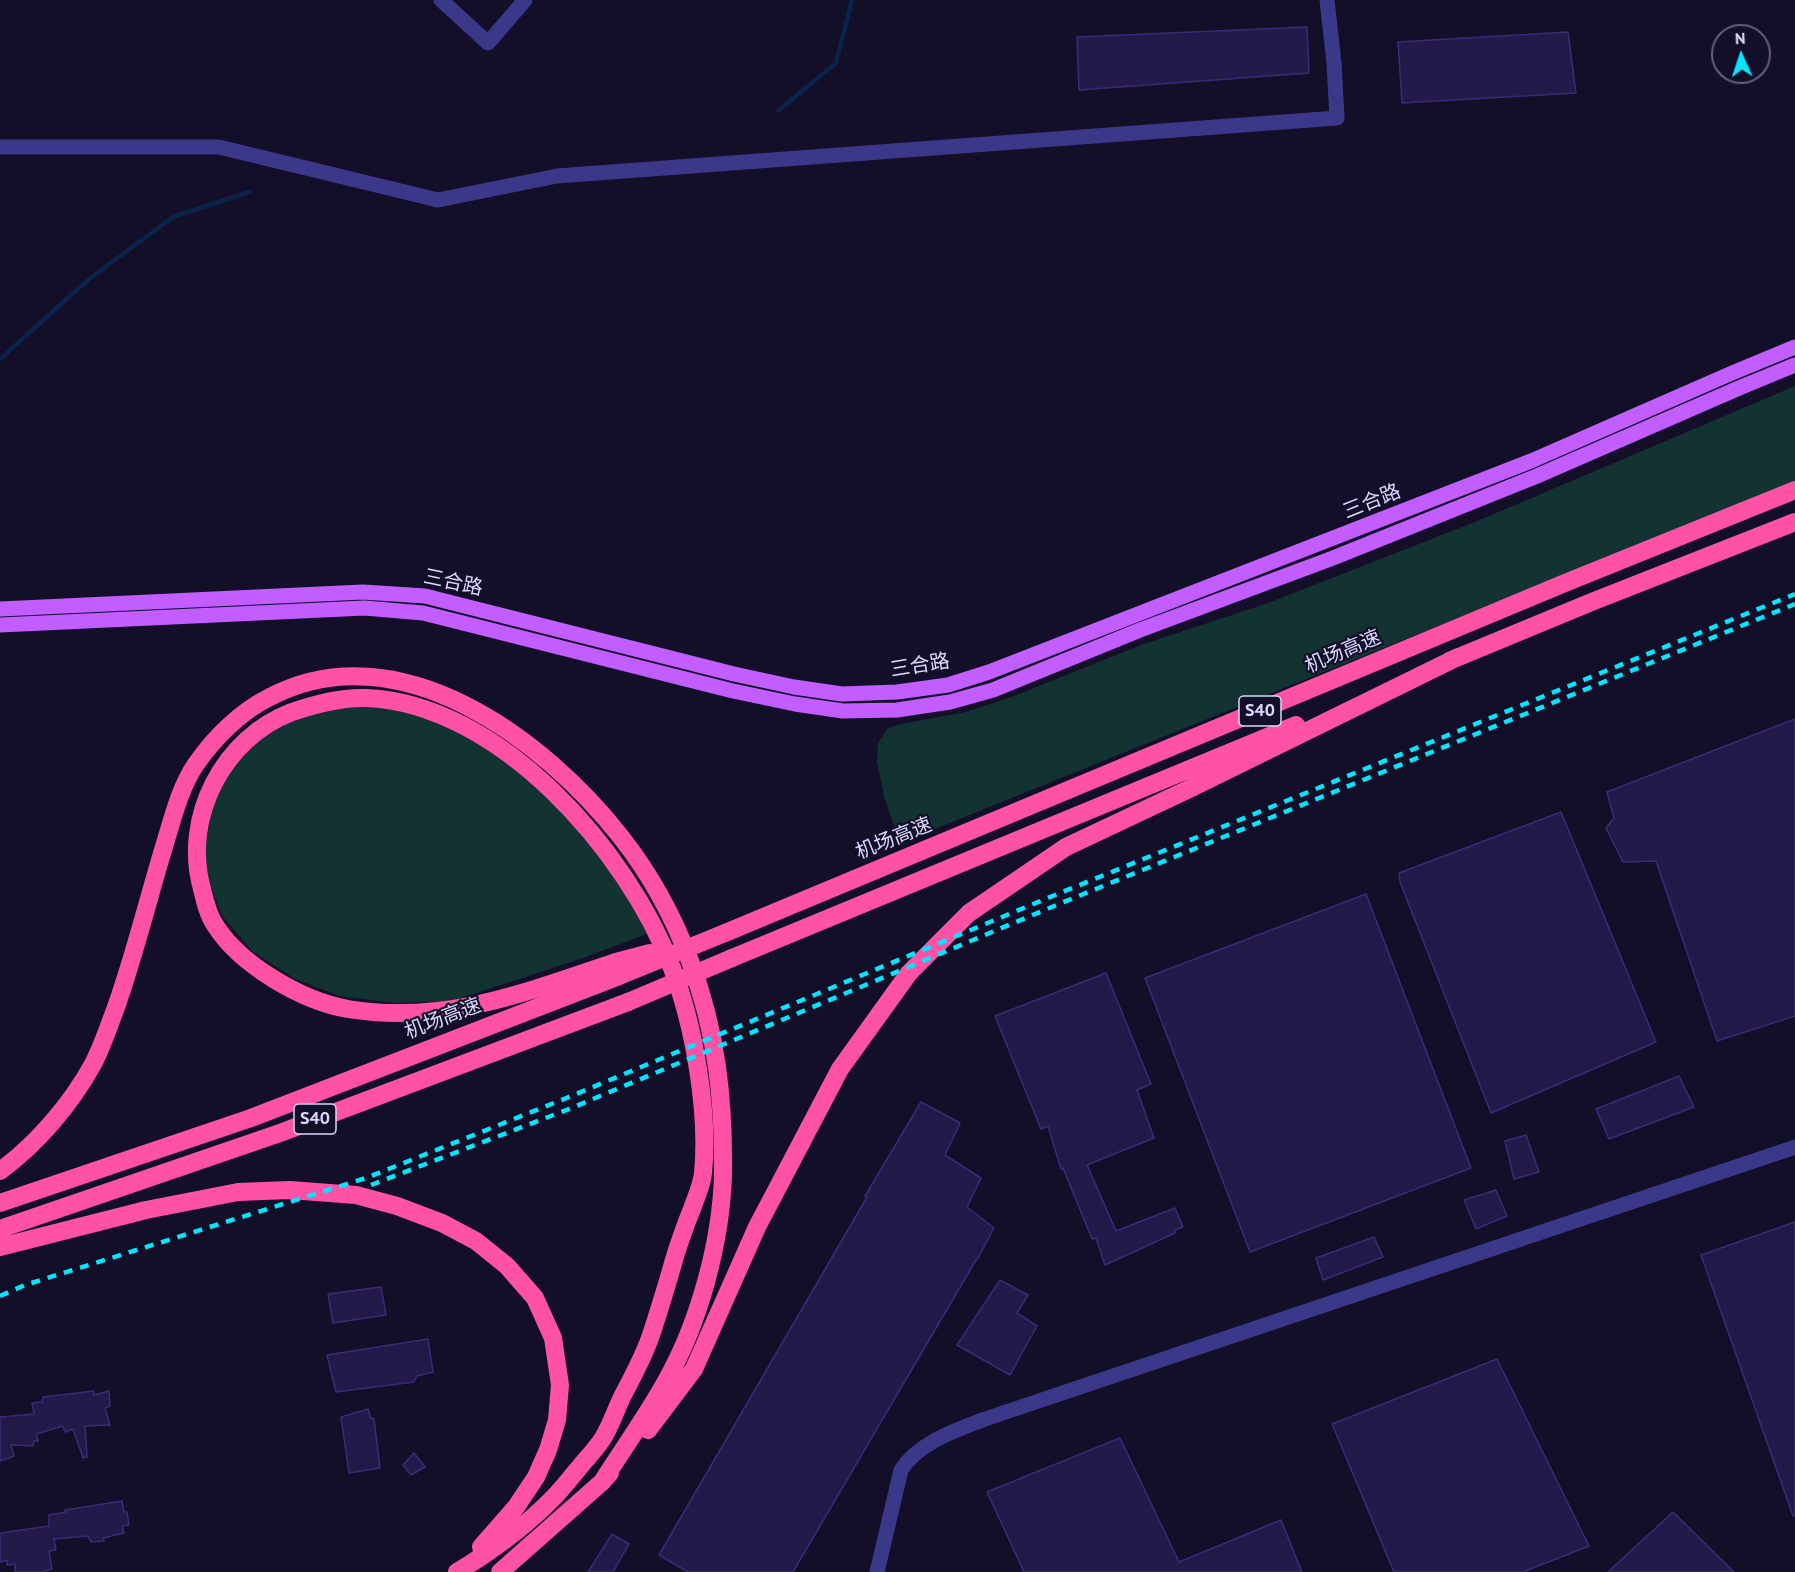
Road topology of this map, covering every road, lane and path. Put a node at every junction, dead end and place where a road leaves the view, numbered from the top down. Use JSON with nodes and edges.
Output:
{"nodes":[{"id":1,"x":441,"y":0,"type":"edge"},
{"id":2,"x":525,"y":0,"type":"edge"},
{"id":3,"x":1328,"y":0,"type":"edge"},
{"id":4,"x":0,"y":147,"type":"edge"},
{"id":5,"x":1795,"y":347,"type":"edge"},
{"id":6,"x":1795,"y":366,"type":"edge"},
{"id":7,"x":1795,"y":490,"type":"edge"},
{"id":8,"x":1795,"y":522,"type":"edge"},
{"id":9,"x":0,"y":609,"type":"edge"},
{"id":10,"x":0,"y":625,"type":"edge"},
{"id":11,"x":1458,"y":657,"type":"junction"},
{"id":12,"x":617,"y":969,"type":"junction"},
{"id":13,"x":1795,"y":1147,"type":"edge"},
{"id":14,"x":0,"y":1171,"type":"edge"},
{"id":15,"x":0,"y":1203,"type":"edge"},
{"id":16,"x":0,"y":1229,"type":"edge"},
{"id":17,"x":0,"y":1247,"type":"edge"},
{"id":18,"x":602,"y":1482,"type":"junction"},
{"id":19,"x":452,"y":1572,"type":"edge"},
{"id":20,"x":457,"y":1572,"type":"edge"},
{"id":21,"x":500,"y":1572,"type":"edge"},
{"id":22,"x":877,"y":1572,"type":"edge"}],
"edges":[{"from":1,"to":2,"type":"street"},
{"from":3,"to":4,"type":"street"},
{"from":5,"to":9,"type":"main road","name":"三合路"},
{"from":6,"to":10,"type":"main road","name":"三合路"},
{"from":7,"to":12,"type":"highway","name":"机场高速","number":"S40","bridge":true},
{"from":8,"to":11,"type":"highway","number":"S40"},
{"from":11,"to":16,"type":"highway","number":"S40","bridge":true},
{"from":11,"to":18,"type":"highway"},
{"from":12,"to":15,"type":"highway","name":"机场高速","number":"S40"},
{"from":12,"to":20,"type":"highway"},
{"from":13,"to":22,"type":"street"},
{"from":14,"to":18,"type":"highway"},
{"from":17,"to":19,"type":"highway"},
{"from":18,"to":21,"type":"highway"}]}
